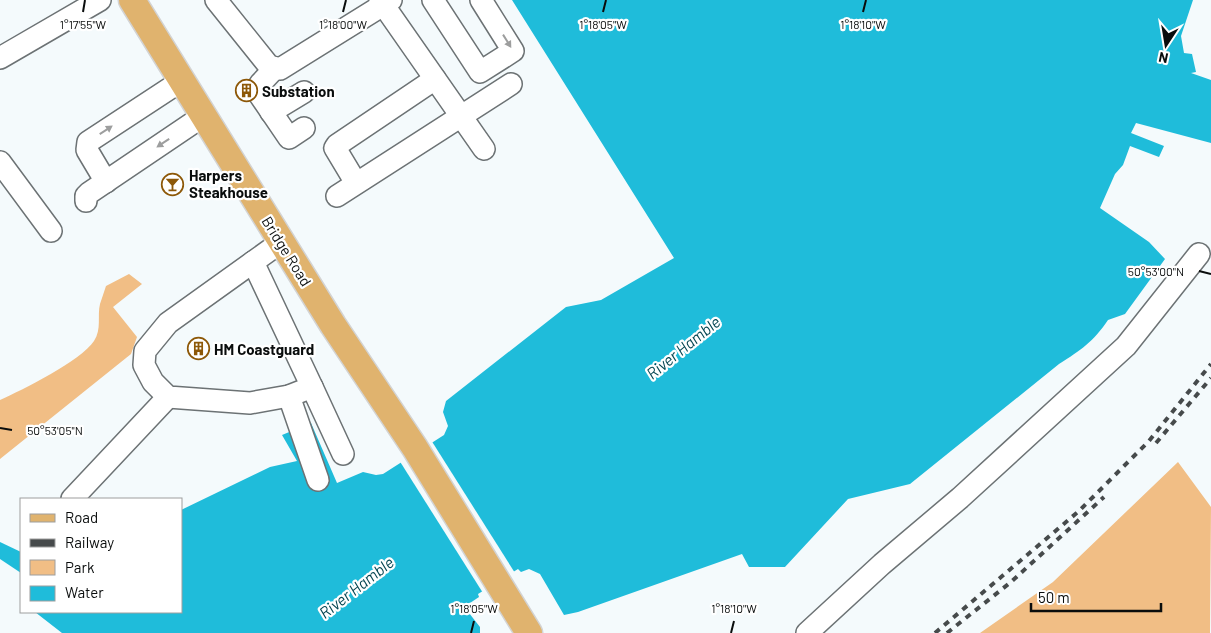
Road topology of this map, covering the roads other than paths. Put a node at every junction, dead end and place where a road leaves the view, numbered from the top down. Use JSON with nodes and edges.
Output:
{"nodes":[{"id":1,"x":100,"y":0,"type":"edge"},
{"id":2,"x":132,"y":0,"type":"edge"},
{"id":3,"x":216,"y":0,"type":"edge"},
{"id":4,"x":433,"y":0,"type":"edge"},
{"id":5,"x":481,"y":0,"type":"edge"},
{"id":6,"x":385,"y":1,"type":"edge"},
{"id":7,"x":0,"y":58,"type":"edge"},
{"id":8,"x":275,"y":68,"type":"junction"},
{"id":9,"x":435,"y":79,"type":"junction"},
{"id":10,"x":181,"y":81,"type":"junction"},
{"id":11,"x":511,"y":84,"type":"dead end"},
{"id":12,"x":304,"y":92,"type":"dead end"},
{"id":13,"x":271,"y":112,"type":"junction"},
{"id":14,"x":460,"y":115,"type":"junction"},
{"id":15,"x":203,"y":116,"type":"junction"},
{"id":16,"x":304,"y":128,"type":"dead end"},
{"id":17,"x":484,"y":149,"type":"dead end"},
{"id":18,"x":0,"y":162,"type":"edge"},
{"id":19,"x":106,"y":182,"type":"junction"},
{"id":20,"x":356,"y":183,"type":"junction"},
{"id":21,"x":337,"y":196,"type":"dead end"},
{"id":22,"x":86,"y":201,"type":"dead end"},
{"id":23,"x":51,"y":231,"type":"dead end"},
{"id":24,"x":281,"y":242,"type":"junction"},
{"id":25,"x":1199,"y":254,"type":"dead end"},
{"id":26,"x":253,"y":262,"type":"junction"},
{"id":27,"x":312,"y":387,"type":"junction"},
{"id":28,"x":289,"y":396,"type":"junction"},
{"id":29,"x":168,"y":397,"type":"junction"},
{"id":30,"x":343,"y":454,"type":"dead end"},
{"id":31,"x":318,"y":480,"type":"dead end"},
{"id":32,"x":73,"y":498,"type":"edge"},
{"id":33,"x":529,"y":633,"type":"edge"},
{"id":34,"x":807,"y":633,"type":"edge"}],
"edges":[{"from":1,"to":7,"type":"street"},
{"from":2,"to":10,"type":"main road","name":"Bridge Road"},
{"from":3,"to":8,"type":"street"},
{"from":5,"to":4,"type":"street","one_way":true},
{"from":6,"to":8,"type":"street"},
{"from":6,"to":9,"type":"street"},
{"from":8,"to":13,"type":"street"},
{"from":9,"to":14,"type":"street"},
{"from":9,"to":20,"type":"street"},
{"from":10,"to":15,"type":"main road","name":"Bridge Road"},
{"from":19,"to":10,"type":"street","one_way":true},
{"from":11,"to":14,"type":"street"},
{"from":12,"to":13,"type":"street"},
{"from":13,"to":16,"type":"street"},
{"from":14,"to":17,"type":"street"},
{"from":14,"to":20,"type":"street"},
{"from":15,"to":19,"type":"street","one_way":true},
{"from":15,"to":24,"type":"main road","name":"Bridge Road"},
{"from":18,"to":23,"type":"street"},
{"from":19,"to":22,"type":"street"},
{"from":20,"to":21,"type":"street"},
{"from":24,"to":26,"type":"street"},
{"from":24,"to":33,"type":"main road","name":"Bridge Road"},
{"from":25,"to":34,"type":"street"},
{"from":26,"to":27,"type":"street"},
{"from":26,"to":29,"type":"street"},
{"from":27,"to":28,"type":"street"},
{"from":27,"to":30,"type":"street"},
{"from":28,"to":29,"type":"street"},
{"from":28,"to":31,"type":"street"},
{"from":29,"to":32,"type":"street"}]}
